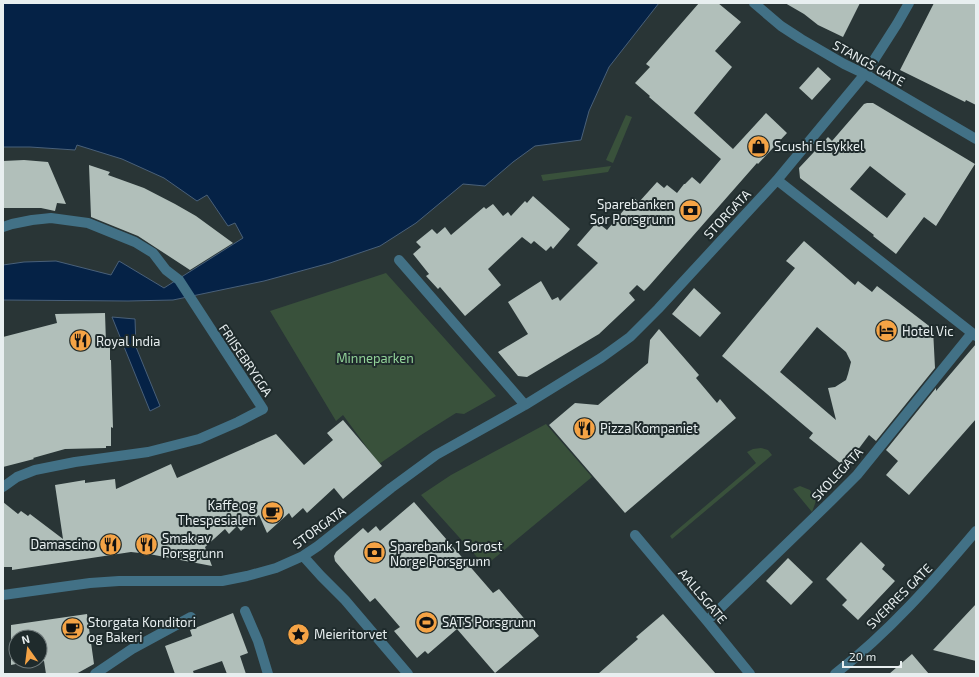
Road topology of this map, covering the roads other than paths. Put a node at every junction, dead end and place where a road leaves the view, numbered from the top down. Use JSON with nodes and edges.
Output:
{"nodes":[{"id":1,"x":754,"y":3,"type":"edge"},
{"id":2,"x":909,"y":3,"type":"edge"},
{"id":3,"x":865,"y":74,"type":"junction"},
{"id":4,"x":976,"y":139,"type":"edge"},
{"id":5,"x":777,"y":180,"type":"junction"},
{"id":6,"x":3,"y":227,"type":"edge"},
{"id":7,"x":399,"y":260,"type":"dead end"},
{"id":8,"x":974,"y":335,"type":"edge"},
{"id":9,"x":525,"y":405,"type":"junction"},
{"id":10,"x":3,"y":487,"type":"edge"},
{"id":11,"x":976,"y":531,"type":"edge"},
{"id":12,"x":635,"y":535,"type":"dead end"},
{"id":13,"x":303,"y":556,"type":"junction"},
{"id":14,"x":3,"y":595,"type":"edge"},
{"id":15,"x":245,"y":611,"type":"dead end"},
{"id":16,"x":191,"y":617,"type":"dead end"},
{"id":17,"x":707,"y":621,"type":"junction"},
{"id":18,"x":95,"y":674,"type":"edge"},
{"id":19,"x":268,"y":674,"type":"edge"},
{"id":20,"x":408,"y":674,"type":"edge"},
{"id":21,"x":750,"y":674,"type":"edge"},
{"id":22,"x":835,"y":674,"type":"edge"}],
"edges":[{"from":1,"to":3,"type":"street","name":"STANGS GATE"},
{"from":2,"to":3,"type":"street","name":"STORGATA"},
{"from":3,"to":4,"type":"street","name":"STANGS GATE"},
{"from":3,"to":5,"type":"street","name":"STORGATA"},
{"from":5,"to":8,"type":"street","name":"SKOLEGATA"},
{"from":5,"to":9,"type":"street","name":"STORGATA"},
{"from":6,"to":10,"type":"street","name":"FRIISEBRYGGA"},
{"from":7,"to":9,"type":"street"},
{"from":8,"to":17,"type":"street","name":"SKOLEGATA"},
{"from":9,"to":13,"type":"street","name":"STORGATA"},
{"from":11,"to":22,"type":"street","name":"SVERRES GATE"},
{"from":12,"to":17,"type":"street","name":"AALLSGATE"},
{"from":13,"to":14,"type":"street","name":"STORGATA"},
{"from":13,"to":20,"type":"street"},
{"from":15,"to":19,"type":"street"},
{"from":16,"to":18,"type":"street"},
{"from":17,"to":21,"type":"street","name":"AALLSGATE"}]}
